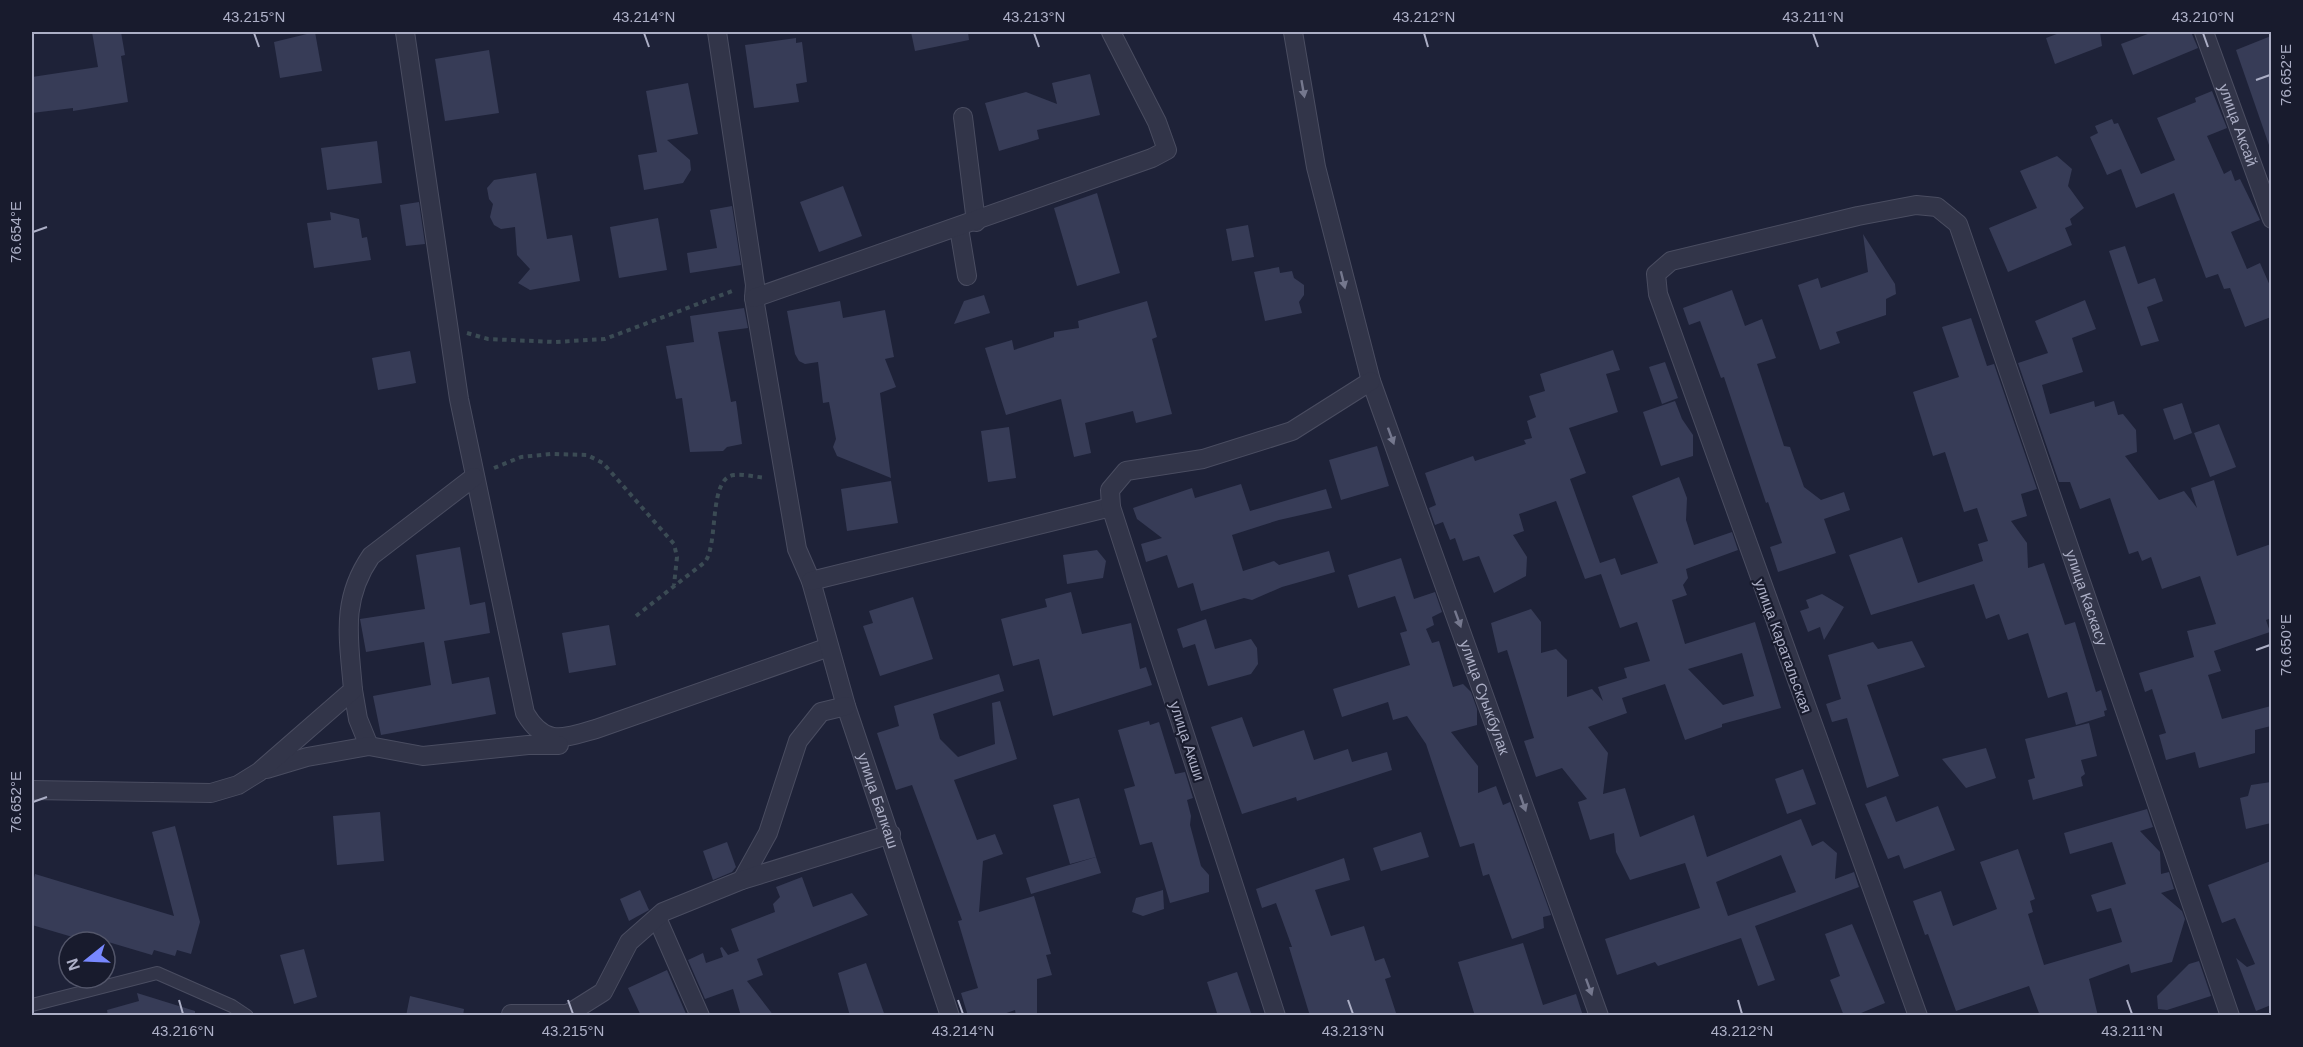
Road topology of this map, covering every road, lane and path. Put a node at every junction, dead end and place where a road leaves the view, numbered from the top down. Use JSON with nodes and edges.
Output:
{"nodes":[{"id":1,"x":405,"y":32,"type":"edge"},
{"id":2,"x":717,"y":32,"type":"edge"},
{"id":3,"x":1111,"y":32,"type":"edge"},
{"id":4,"x":1293,"y":32,"type":"edge"},
{"id":5,"x":2204,"y":32,"type":"edge"},
{"id":6,"x":963,"y":117,"type":"dead end"},
{"id":7,"x":1916,"y":205,"type":"joint"},
{"id":8,"x":2271,"y":219,"type":"edge"},
{"id":9,"x":967,"y":225,"type":"junction"},
{"id":10,"x":967,"y":276,"type":"dead end"},
{"id":11,"x":754,"y":291,"type":"junction"},
{"id":12,"x":449,"y":329,"type":"junction"},
{"id":13,"x":1371,"y":381,"type":"junction"},
{"id":14,"x":474,"y":477,"type":"junction"},
{"id":15,"x":784,"y":479,"type":"junction"},
{"id":16,"x":1111,"y":507,"type":"junction"},
{"id":17,"x":811,"y":581,"type":"junction"},
{"id":18,"x":674,"y":585,"type":"junction"},
{"id":19,"x":636,"y":616,"type":"dead end"},
{"id":20,"x":829,"y":647,"type":"junction"},
{"id":21,"x":352,"y":690,"type":"junction"},
{"id":22,"x":846,"y":706,"type":"junction"},
{"id":23,"x":525,"y":713,"type":"junction"},
{"id":24,"x":572,"y":736,"type":"junction"},
{"id":25,"x":528,"y":745,"type":"junction"},
{"id":26,"x":369,"y":746,"type":"junction"},
{"id":27,"x":259,"y":772,"type":"junction"},
{"id":28,"x":32,"y":790,"type":"edge"},
{"id":29,"x":891,"y":834,"type":"junction"},
{"id":30,"x":742,"y":880,"type":"junction"},
{"id":31,"x":657,"y":918,"type":"junction"},
{"id":32,"x":32,"y":1005,"type":"edge"},
{"id":33,"x":511,"y":1014,"type":"edge"},
{"id":34,"x":247,"y":1016,"type":"edge"},
{"id":35,"x":700,"y":1016,"type":"edge"},
{"id":36,"x":950,"y":1016,"type":"edge"},
{"id":37,"x":1276,"y":1016,"type":"edge"},
{"id":38,"x":1599,"y":1016,"type":"edge"},
{"id":39,"x":1918,"y":1016,"type":"edge"},
{"id":40,"x":2230,"y":1016,"type":"edge"}],
"edges":[{"from":1,"to":12,"type":"street"},
{"from":2,"to":11,"type":"street","name":"улица Балкаш"},
{"from":3,"to":9,"type":"street"},
{"from":4,"to":13,"type":"street","name":"улица Суыкбулак","one_way":true},
{"from":5,"to":8,"type":"street","name":"улица Аксай"},
{"from":6,"to":9,"type":"street"},
{"from":7,"to":39,"type":"street","name":"улица Каратальская"},
{"from":7,"to":40,"type":"street","name":"улица Каскасу"},
{"from":9,"to":10,"type":"street"},
{"from":9,"to":11,"type":"street"},
{"from":11,"to":12,"type":"path"},
{"from":11,"to":15,"type":"street","name":"улица Балкаш"},
{"from":12,"to":14,"type":"street"},
{"from":13,"to":16,"type":"street"},
{"from":13,"to":38,"type":"street","name":"улица Суыкбулак","one_way":true},
{"from":14,"to":18,"type":"path"},
{"from":14,"to":21,"type":"street"},
{"from":14,"to":23,"type":"street"},
{"from":15,"to":17,"type":"street","name":"улица Балкаш"},
{"from":15,"to":18,"type":"path"},
{"from":16,"to":17,"type":"street"},
{"from":16,"to":37,"type":"street","name":"улица Акши"},
{"from":17,"to":20,"type":"street","name":"улица Балкаш"},
{"from":18,"to":19,"type":"path"},
{"from":20,"to":22,"type":"street","name":"улица Балкаш"},
{"from":20,"to":24,"type":"street"},
{"from":21,"to":26,"type":"street"},
{"from":21,"to":27,"type":"street"},
{"from":22,"to":29,"type":"street","name":"улица Балкаш"},
{"from":22,"to":30,"type":"street"},
{"from":23,"to":24,"type":"street"},
{"from":23,"to":25,"type":"street"},
{"from":24,"to":25,"type":"street"},
{"from":25,"to":26,"type":"street"},
{"from":26,"to":27,"type":"street"},
{"from":27,"to":28,"type":"street"},
{"from":29,"to":30,"type":"street"},
{"from":29,"to":36,"type":"street","name":"улица Балкаш"},
{"from":30,"to":31,"type":"street"},
{"from":31,"to":33,"type":"street"},
{"from":31,"to":35,"type":"street"},
{"from":32,"to":34,"type":"lane"}]}
